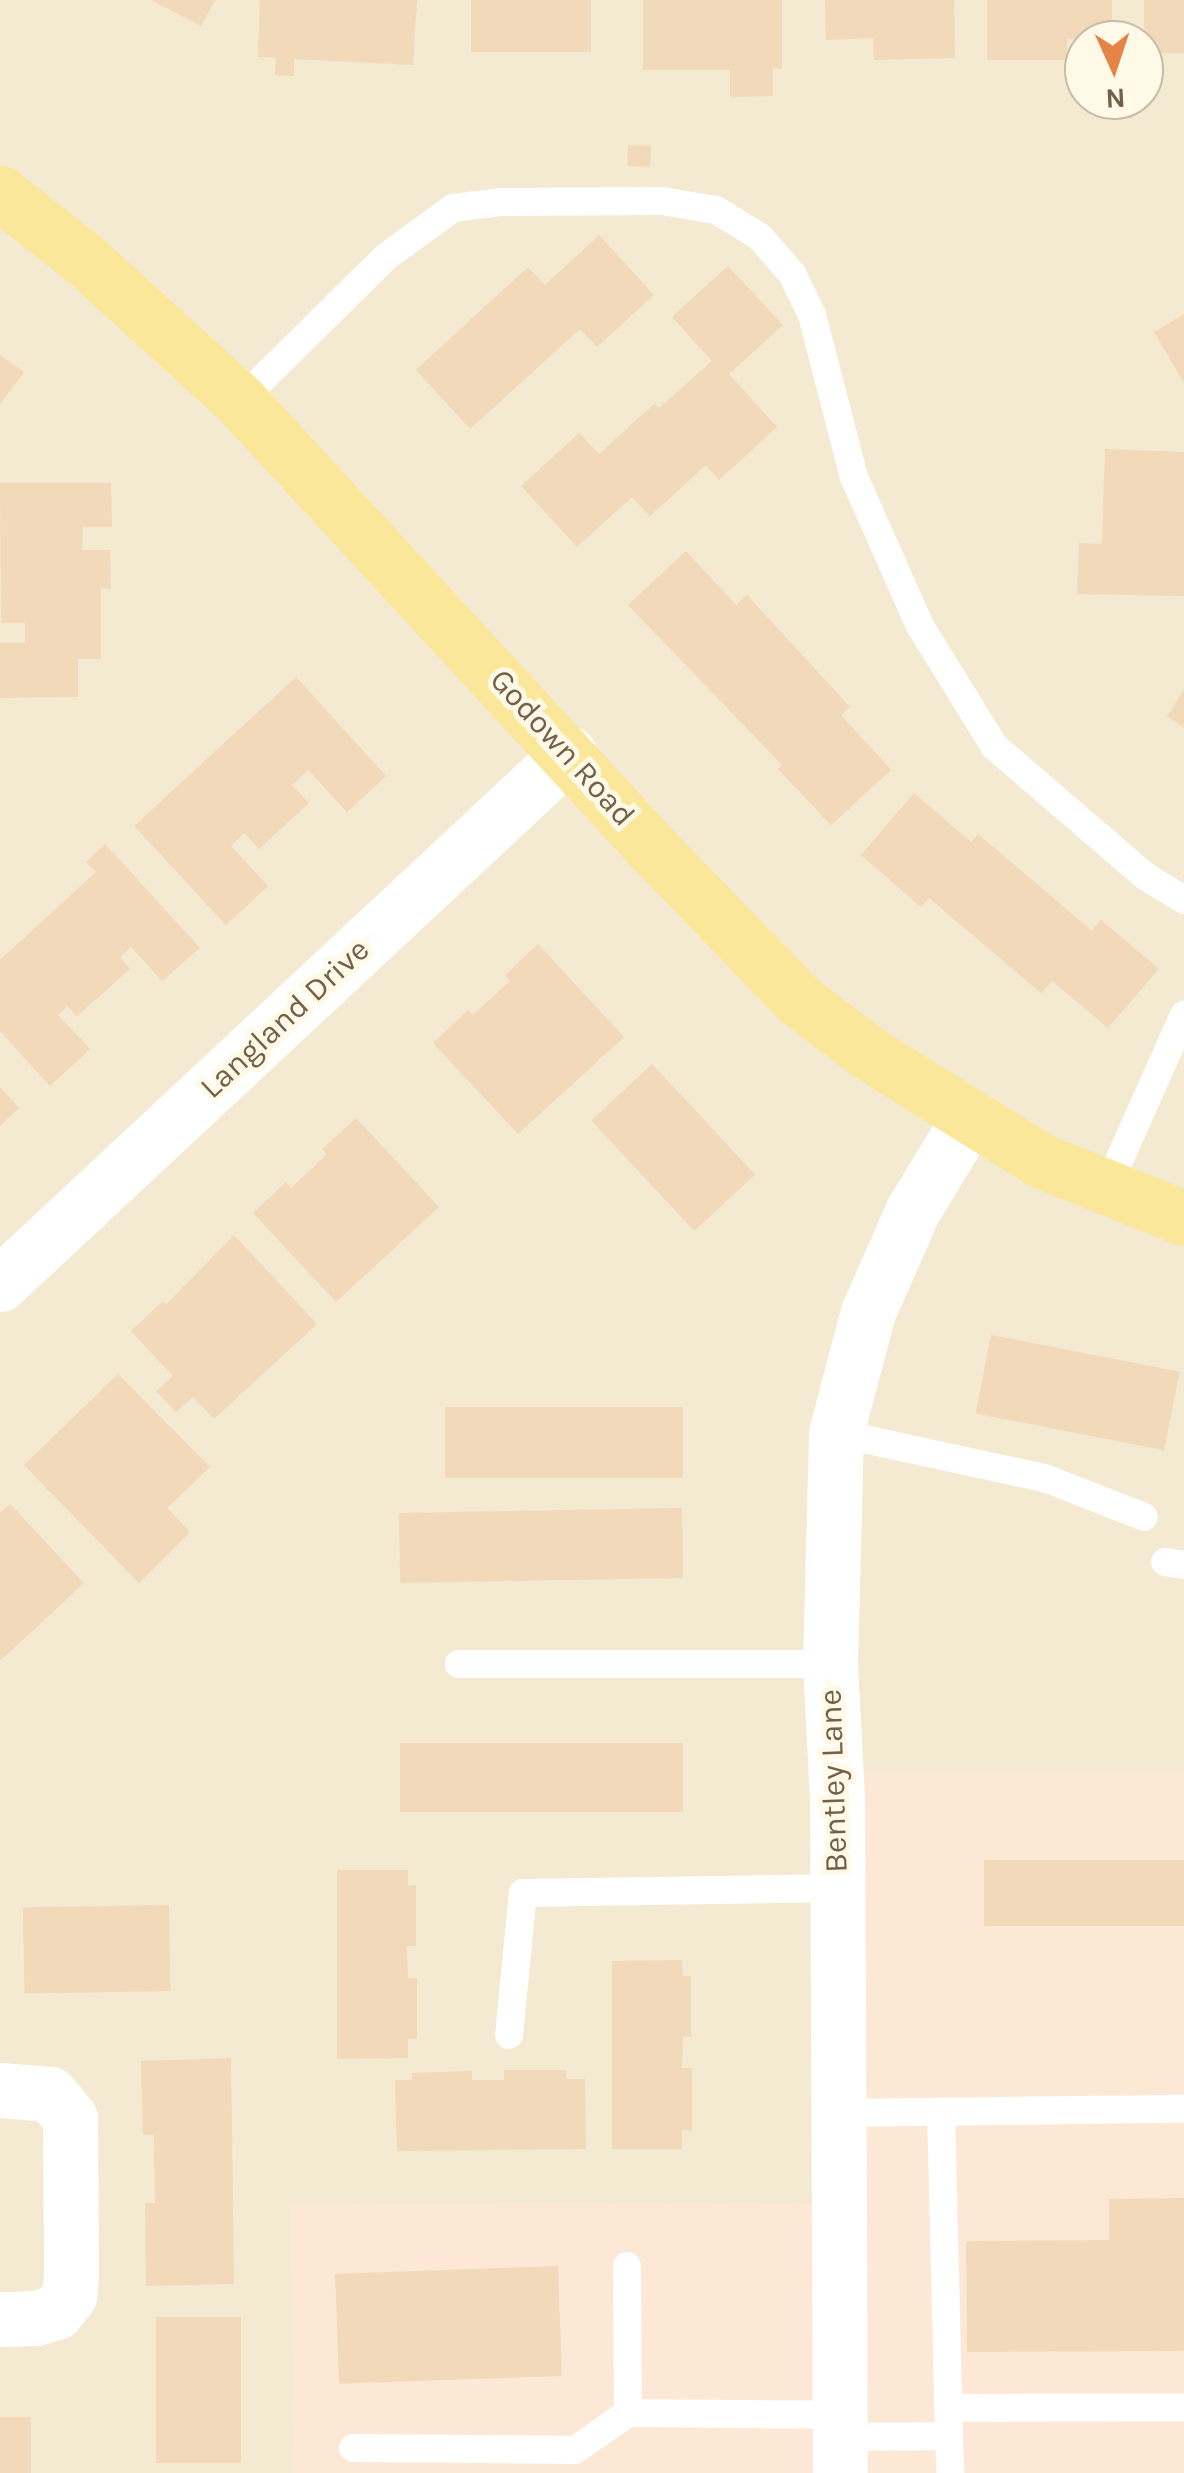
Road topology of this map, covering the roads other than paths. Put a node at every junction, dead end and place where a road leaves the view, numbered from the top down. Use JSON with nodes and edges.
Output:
{"nodes":[{"id":1,"x":0,"y":194,"type":"edge"},
{"id":2,"x":240,"y":401,"type":"junction"},
{"id":3,"x":569,"y":754,"type":"junction"},
{"id":4,"x":1184,"y":900,"type":"edge"},
{"id":5,"x":1184,"y":1015,"type":"edge"},
{"id":6,"x":969,"y":1118,"type":"junction"},
{"id":7,"x":1106,"y":1190,"type":"junction"},
{"id":8,"x":1184,"y":1218,"type":"edge"},
{"id":9,"x":0,"y":1284,"type":"edge"},
{"id":10,"x":836,"y":1432,"type":"junction"},
{"id":11,"x":1144,"y":1517,"type":"dead end"},
{"id":12,"x":460,"y":1664,"type":"dead end"},
{"id":13,"x":830,"y":1664,"type":"junction"},
{"id":14,"x":837,"y":1888,"type":"junction"},
{"id":15,"x":510,"y":2034,"type":"dead end"},
{"id":16,"x":0,"y":2090,"type":"edge"},
{"id":17,"x":1184,"y":2110,"type":"edge"},
{"id":18,"x":838,"y":2113,"type":"junction"},
{"id":19,"x":942,"y":2114,"type":"junction"},
{"id":20,"x":627,"y":2266,"type":"dead end"},
{"id":21,"x":0,"y":2319,"type":"edge"},
{"id":22,"x":1184,"y":2407,"type":"edge"},
{"id":23,"x":628,"y":2414,"type":"junction"},
{"id":24,"x":948,"y":2422,"type":"junction"},
{"id":25,"x":839,"y":2442,"type":"edge"},
{"id":26,"x":353,"y":2448,"type":"dead end"},
{"id":27,"x":576,"y":2462,"type":"edge"},
{"id":28,"x":950,"y":2473,"type":"edge"}],
"edges":[{"from":1,"to":2,"type":"main road","name":"Godown Road"},
{"from":2,"to":3,"type":"main road","name":"Godown Road"},
{"from":2,"to":4,"type":"lane"},
{"from":3,"to":6,"type":"main road","name":"Godown Road"},
{"from":3,"to":9,"type":"street","name":"Langland Drive"},
{"from":5,"to":7,"type":"lane"},
{"from":6,"to":7,"type":"main road","name":"Godown Road"},
{"from":6,"to":10,"type":"street","name":"Bentley Lane"},
{"from":7,"to":8,"type":"main road","name":"Godown Road"},
{"from":10,"to":11,"type":"lane"},
{"from":10,"to":13,"type":"street","name":"Bentley Lane"},
{"from":12,"to":13,"type":"lane"},
{"from":13,"to":14,"type":"street","name":"Bentley Lane"},
{"from":14,"to":15,"type":"lane"},
{"from":14,"to":18,"type":"street","name":"Bentley Lane"},
{"from":16,"to":21,"type":"street"},
{"from":17,"to":19,"type":"lane"},
{"from":18,"to":19,"type":"lane"},
{"from":18,"to":25,"type":"street","name":"Bentley Lane"},
{"from":19,"to":24,"type":"lane"},
{"from":20,"to":23,"type":"lane"},
{"from":22,"to":24,"type":"lane"},
{"from":23,"to":25,"type":"lane"},
{"from":23,"to":27,"type":"lane"},
{"from":24,"to":25,"type":"lane"},
{"from":24,"to":28,"type":"lane"},
{"from":26,"to":27,"type":"lane"}]}
